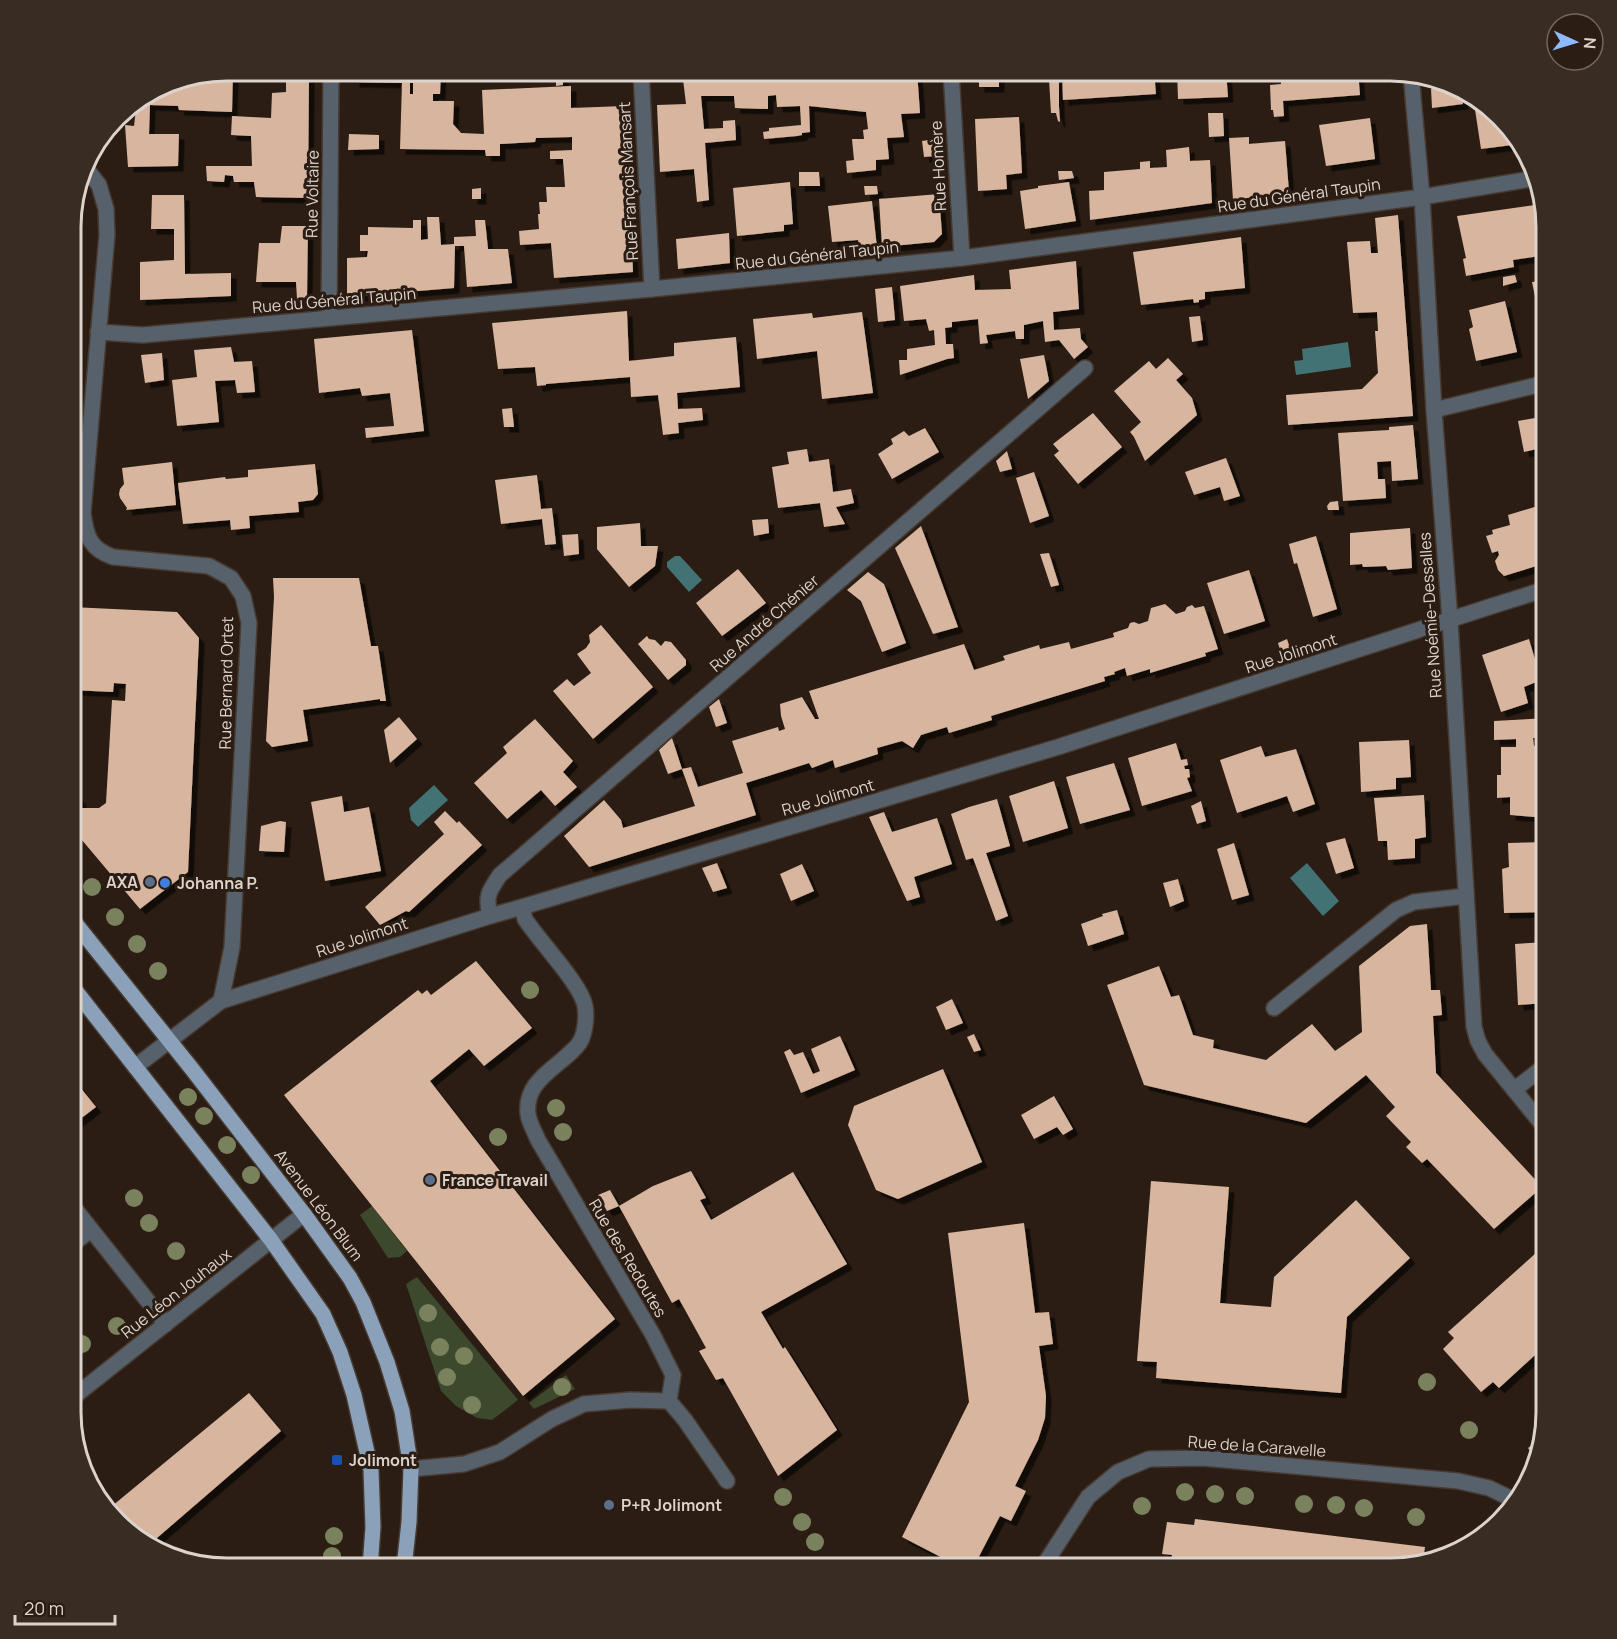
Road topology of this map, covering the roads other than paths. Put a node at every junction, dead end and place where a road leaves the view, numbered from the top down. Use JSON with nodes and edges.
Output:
{"nodes":[{"id":1,"x":331,"y":81,"type":"edge"},
{"id":2,"x":642,"y":81,"type":"edge"},
{"id":3,"x":952,"y":81,"type":"edge"},
{"id":4,"x":1412,"y":83,"type":"edge"},
{"id":5,"x":91,"y":174,"type":"edge"},
{"id":6,"x":1528,"y":180,"type":"edge"},
{"id":7,"x":1422,"y":197,"type":"junction"},
{"id":8,"x":962,"y":258,"type":"junction"},
{"id":9,"x":652,"y":289,"type":"junction"},
{"id":10,"x":329,"y":318,"type":"junction"},
{"id":11,"x":98,"y":332,"type":"junction"},
{"id":12,"x":1085,"y":368,"type":"dead end"},
{"id":13,"x":1536,"y":385,"type":"edge"},
{"id":14,"x":1434,"y":410,"type":"junction"},
{"id":15,"x":1536,"y":592,"type":"edge"},
{"id":16,"x":1450,"y":620,"type":"junction"},
{"id":17,"x":1466,"y":896,"type":"junction"},
{"id":18,"x":522,"y":907,"type":"junction"},
{"id":19,"x":490,"y":916,"type":"junction"},
{"id":20,"x":81,"y":930,"type":"edge"},
{"id":21,"x":81,"y":998,"type":"edge"},
{"id":22,"x":221,"y":1001,"type":"junction"},
{"id":23,"x":1274,"y":1008,"type":"dead end"},
{"id":24,"x":169,"y":1040,"type":"junction"},
{"id":25,"x":135,"y":1067,"type":"junction"},
{"id":26,"x":1536,"y":1073,"type":"edge"},
{"id":27,"x":1514,"y":1090,"type":"junction"},
{"id":28,"x":1536,"y":1117,"type":"edge"},
{"id":29,"x":304,"y":1214,"type":"junction"},
{"id":30,"x":81,"y":1218,"type":"edge"},
{"id":31,"x":91,"y":1230,"type":"junction"},
{"id":32,"x":81,"y":1237,"type":"edge"},
{"id":33,"x":271,"y":1240,"type":"junction"},
{"id":34,"x":166,"y":1324,"type":"junction"},
{"id":35,"x":81,"y":1390,"type":"edge"},
{"id":36,"x":669,"y":1401,"type":"junction"},
{"id":37,"x":411,"y":1469,"type":"junction"},
{"id":38,"x":727,"y":1481,"type":"dead end"},
{"id":39,"x":1508,"y":1497,"type":"edge"},
{"id":40,"x":371,"y":1558,"type":"edge"},
{"id":41,"x":405,"y":1558,"type":"edge"},
{"id":42,"x":1049,"y":1558,"type":"edge"}],
"edges":[{"from":1,"to":10,"type":"street","name":"Rue Voltaire"},
{"from":2,"to":9,"type":"street","name":"Rue François Mansart"},
{"from":3,"to":8,"type":"street","name":"Rue Homère"},
{"from":4,"to":7,"type":"street","name":"Rue Noémie-Dessalles"},
{"from":5,"to":11,"type":"street","name":"Rue Bernard Ortet"},
{"from":6,"to":7,"type":"street","name":"Rue du Général Taupin"},
{"from":7,"to":8,"type":"street","name":"Rue du Général Taupin"},
{"from":7,"to":14,"type":"street","name":"Rue Noémie-Dessalles"},
{"from":8,"to":9,"type":"street","name":"Rue du Général Taupin"},
{"from":9,"to":10,"type":"street","name":"Rue du Général Taupin"},
{"from":10,"to":11,"type":"street","name":"Rue du Général Taupin"},
{"from":11,"to":22,"type":"street","name":"Rue Bernard Ortet"},
{"from":12,"to":19,"type":"street","name":"Rue André Chénier"},
{"from":13,"to":14,"type":"street"},
{"from":14,"to":16,"type":"street","name":"Rue Noémie-Dessalles"},
{"from":15,"to":16,"type":"street","name":"Rue Jolimont"},
{"from":16,"to":17,"type":"street","name":"Rue Noémie-Dessalles"},
{"from":16,"to":18,"type":"street","name":"Rue Jolimont"},
{"from":17,"to":23,"type":"street"},
{"from":17,"to":27,"type":"street","name":"Rue Noémie-Dessalles"},
{"from":18,"to":19,"type":"street","name":"Rue Jolimont"},
{"from":18,"to":36,"type":"street","name":"Rue des Redoutes"},
{"from":19,"to":22,"type":"street","name":"Rue Jolimont"},
{"from":20,"to":24,"type":"main road","name":"Avenue Léon Blum"},
{"from":21,"to":25,"type":"main road"},
{"from":22,"to":24,"type":"street","name":"Rue Jolimont"},
{"from":24,"to":25,"type":"street","name":"Rue Jolimont"},
{"from":24,"to":29,"type":"main road","name":"Avenue Léon Blum"},
{"from":25,"to":33,"type":"main road"},
{"from":26,"to":27,"type":"street"},
{"from":27,"to":28,"type":"street","name":"Rue Noémie-Dessalles"},
{"from":29,"to":33,"type":"street","name":"Rue Léon Jouhaux"},
{"from":29,"to":37,"type":"main road","name":"Avenue Léon Blum"},
{"from":30,"to":31,"type":"street"},
{"from":31,"to":32,"type":"street"},
{"from":31,"to":34,"type":"street"},
{"from":33,"to":34,"type":"street","name":"Rue Léon Jouhaux"},
{"from":33,"to":40,"type":"main road"},
{"from":34,"to":35,"type":"street","name":"Rue Léon Jouhaux"},
{"from":36,"to":37,"type":"street"},
{"from":36,"to":38,"type":"street"},
{"from":37,"to":41,"type":"main road","name":"Avenue Léon Blum"},
{"from":39,"to":42,"type":"street","name":"Rue de la Caravelle"}]}
